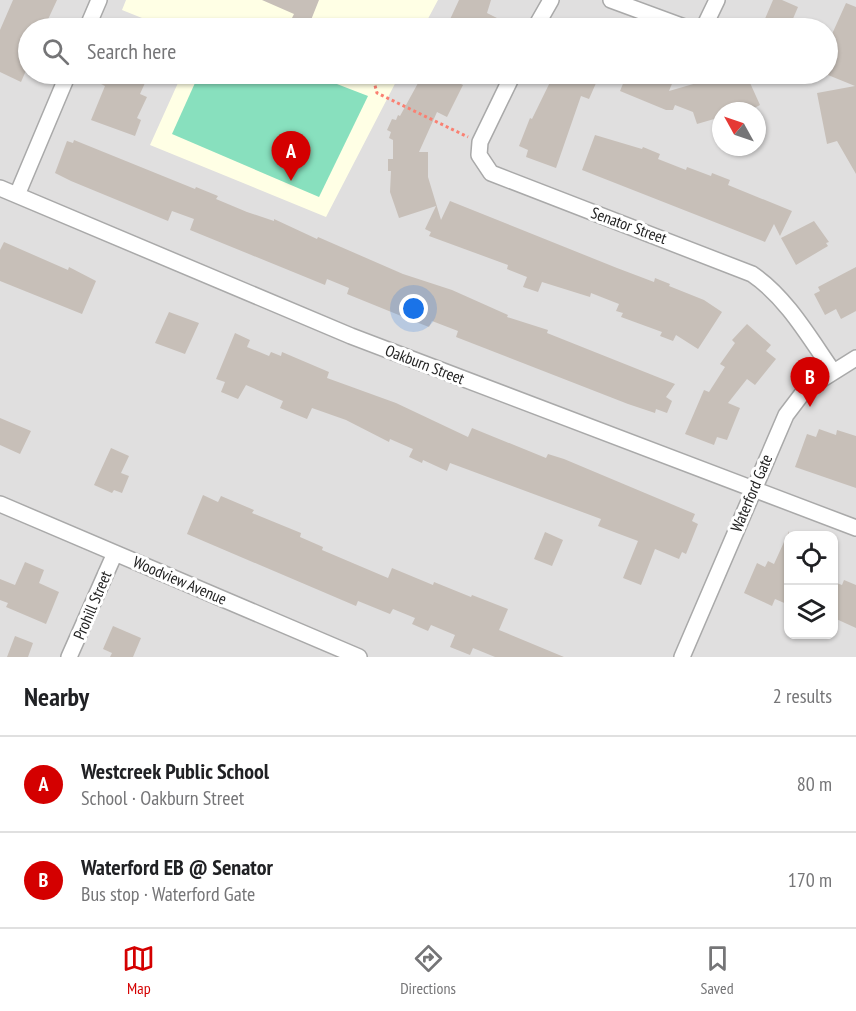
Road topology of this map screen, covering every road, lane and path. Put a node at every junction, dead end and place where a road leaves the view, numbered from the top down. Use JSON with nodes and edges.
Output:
{"nodes":[{"id":1,"x":99,"y":0,"type":"edge"},
{"id":2,"x":551,"y":0,"type":"edge"},
{"id":3,"x":611,"y":0,"type":"edge"},
{"id":4,"x":717,"y":0,"type":"edge"},
{"id":5,"x":91,"y":18,"type":"edge"},
{"id":6,"x":541,"y":18,"type":"edge"},
{"id":7,"x":660,"y":18,"type":"edge"},
{"id":8,"x":708,"y":18,"type":"edge"},
{"id":9,"x":64,"y":84,"type":"edge"},
{"id":10,"x":375,"y":84,"type":"edge"},
{"id":11,"x":508,"y":84,"type":"edge"},
{"id":12,"x":480,"y":142,"type":"junction"},
{"id":13,"x":0,"y":188,"type":"edge"},
{"id":14,"x":16,"y":195,"type":"junction"},
{"id":15,"x":856,"y":358,"type":"edge"},
{"id":16,"x":832,"y":370,"type":"junction"},
{"id":17,"x":753,"y":489,"type":"junction"},
{"id":18,"x":0,"y":504,"type":"edge"},
{"id":19,"x":856,"y":528,"type":"edge"},
{"id":20,"x":115,"y":553,"type":"junction"},
{"id":21,"x":69,"y":657,"type":"edge"},
{"id":22,"x":359,"y":657,"type":"edge"},
{"id":23,"x":682,"y":657,"type":"edge"}],
"edges":[{"from":1,"to":5,"type":"street"},
{"from":2,"to":6,"type":"street"},
{"from":3,"to":7,"type":"street"},
{"from":4,"to":8,"type":"street"},
{"from":9,"to":14,"type":"street"},
{"from":10,"to":12,"type":"path"},
{"from":11,"to":12,"type":"street"},
{"from":12,"to":16,"type":"street","name":"Senator Street"},
{"from":13,"to":14,"type":"street","name":"Oakburn Street"},
{"from":14,"to":17,"type":"street","name":"Oakburn Street"},
{"from":15,"to":16,"type":"street","name":"Waterford Gate"},
{"from":16,"to":17,"type":"street","name":"Waterford Gate"},
{"from":17,"to":19,"type":"street","name":"Oakburn Street"},
{"from":17,"to":23,"type":"street","name":"Waterford Gate"},
{"from":18,"to":20,"type":"street","name":"Woodview Avenue"},
{"from":20,"to":21,"type":"street","name":"Prohill Street"},
{"from":20,"to":22,"type":"street","name":"Woodview Avenue"}]}
